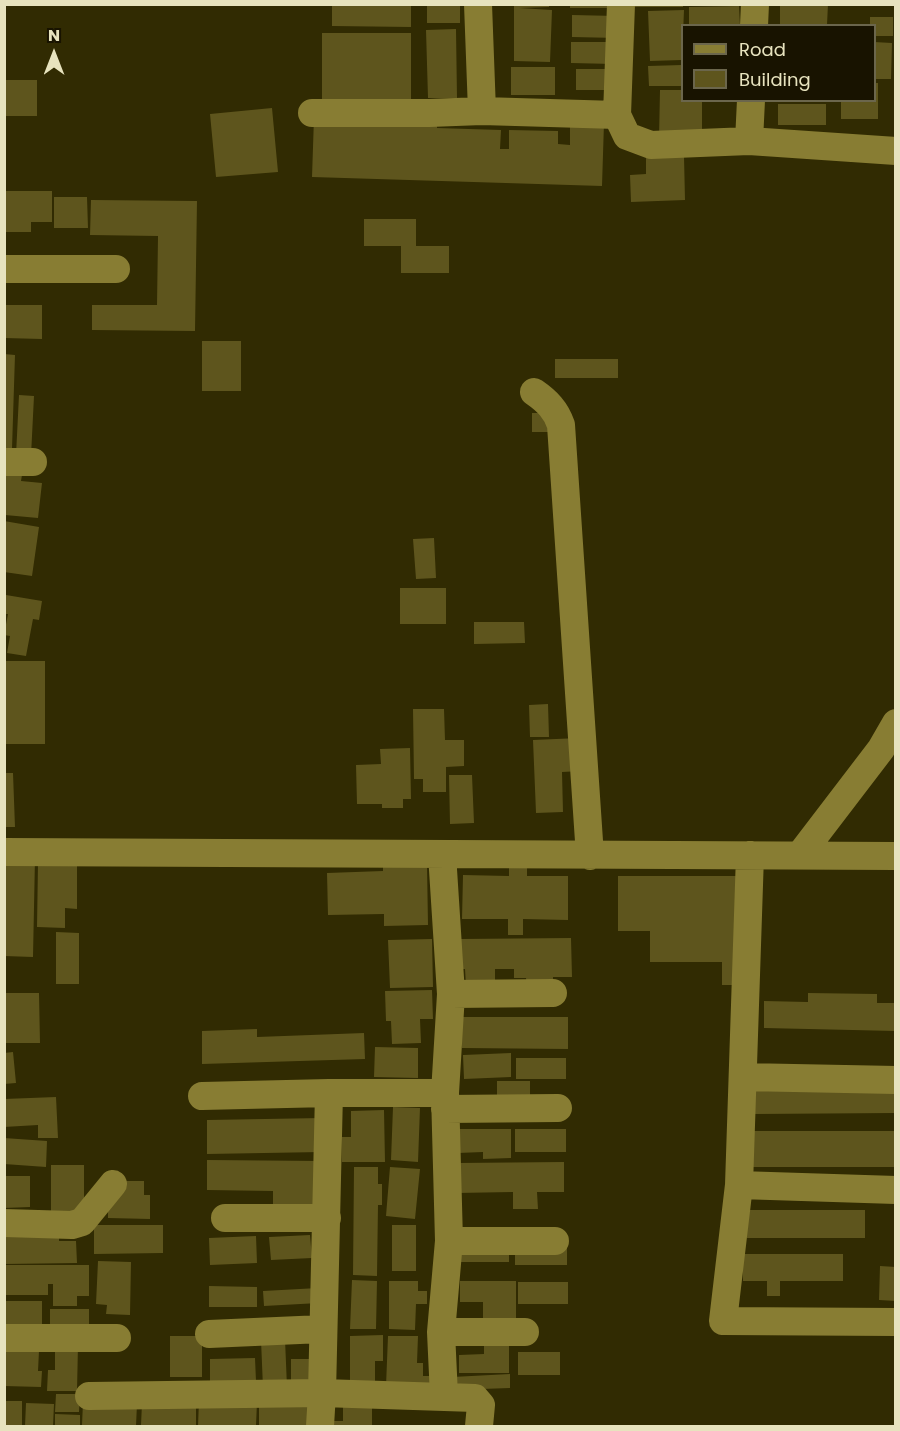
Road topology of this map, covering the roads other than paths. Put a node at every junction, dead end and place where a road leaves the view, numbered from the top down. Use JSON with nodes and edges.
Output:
{"nodes":[{"id":1,"x":478,"y":4,"type":"edge"},
{"id":2,"x":621,"y":4,"type":"edge"},
{"id":3,"x":754,"y":4,"type":"edge"},
{"id":4,"x":754,"y":24,"type":"edge"},
{"id":5,"x":751,"y":102,"type":"edge"},
{"id":6,"x":482,"y":111,"type":"junction"},
{"id":7,"x":312,"y":113,"type":"dead end"},
{"id":8,"x":616,"y":115,"type":"junction"},
{"id":9,"x":749,"y":141,"type":"junction"},
{"id":10,"x":896,"y":151,"type":"edge"},
{"id":11,"x":4,"y":269,"type":"edge"},
{"id":12,"x":116,"y":269,"type":"dead end"},
{"id":13,"x":534,"y":392,"type":"dead end"},
{"id":14,"x":4,"y":462,"type":"edge"},
{"id":15,"x":33,"y":462,"type":"dead end"},
{"id":16,"x":896,"y":723,"type":"edge"},
{"id":17,"x":4,"y":852,"type":"edge"},
{"id":18,"x":442,"y":854,"type":"junction"},
{"id":19,"x":750,"y":855,"type":"junction"},
{"id":20,"x":800,"y":855,"type":"junction"},
{"id":21,"x":590,"y":856,"type":"junction"},
{"id":22,"x":896,"y":856,"type":"edge"},
{"id":23,"x":553,"y":993,"type":"dead end"},
{"id":24,"x":451,"y":994,"type":"junction"},
{"id":25,"x":743,"y":1077,"type":"junction"},
{"id":26,"x":896,"y":1080,"type":"edge"},
{"id":27,"x":329,"y":1093,"type":"junction"},
{"id":28,"x":202,"y":1096,"type":"dead end"},
{"id":29,"x":445,"y":1101,"type":"junction"},
{"id":30,"x":558,"y":1108,"type":"dead end"},
{"id":31,"x":113,"y":1184,"type":"dead end"},
{"id":32,"x":739,"y":1185,"type":"junction"},
{"id":33,"x":896,"y":1190,"type":"edge"},
{"id":34,"x":225,"y":1218,"type":"dead end"},
{"id":35,"x":327,"y":1218,"type":"junction"},
{"id":36,"x":4,"y":1223,"type":"edge"},
{"id":37,"x":449,"y":1241,"type":"junction"},
{"id":38,"x":555,"y":1241,"type":"dead end"},
{"id":39,"x":896,"y":1322,"type":"edge"},
{"id":40,"x":322,"y":1329,"type":"junction"},
{"id":41,"x":441,"y":1332,"type":"junction"},
{"id":42,"x":525,"y":1332,"type":"dead end"},
{"id":43,"x":209,"y":1334,"type":"dead end"},
{"id":44,"x":4,"y":1338,"type":"edge"},
{"id":45,"x":117,"y":1338,"type":"dead end"},
{"id":46,"x":322,"y":1394,"type":"junction"},
{"id":47,"x":89,"y":1396,"type":"dead end"},
{"id":48,"x":444,"y":1396,"type":"junction"},
{"id":49,"x":320,"y":1426,"type":"edge"},
{"id":50,"x":479,"y":1426,"type":"edge"}],
"edges":[{"from":1,"to":6,"type":"street"},
{"from":2,"to":8,"type":"street"},
{"from":3,"to":4,"type":"street"},
{"from":5,"to":9,"type":"street"},
{"from":6,"to":7,"type":"street"},
{"from":6,"to":8,"type":"street"},
{"from":8,"to":9,"type":"street"},
{"from":9,"to":10,"type":"street"},
{"from":11,"to":12,"type":"street"},
{"from":13,"to":21,"type":"street"},
{"from":14,"to":15,"type":"street"},
{"from":16,"to":20,"type":"street"},
{"from":17,"to":18,"type":"street"},
{"from":18,"to":21,"type":"street"},
{"from":18,"to":24,"type":"street"},
{"from":19,"to":20,"type":"street"},
{"from":19,"to":21,"type":"street"},
{"from":19,"to":25,"type":"street"},
{"from":20,"to":22,"type":"street"},
{"from":23,"to":24,"type":"street"},
{"from":24,"to":29,"type":"street"},
{"from":25,"to":26,"type":"street"},
{"from":25,"to":32,"type":"street"},
{"from":27,"to":28,"type":"street"},
{"from":27,"to":29,"type":"street"},
{"from":27,"to":35,"type":"street"},
{"from":29,"to":30,"type":"street"},
{"from":29,"to":37,"type":"street"},
{"from":31,"to":36,"type":"street"},
{"from":32,"to":33,"type":"street"},
{"from":32,"to":39,"type":"street"},
{"from":34,"to":35,"type":"street"},
{"from":35,"to":40,"type":"street"},
{"from":37,"to":38,"type":"street"},
{"from":37,"to":41,"type":"street"},
{"from":40,"to":43,"type":"street"},
{"from":40,"to":46,"type":"street"},
{"from":41,"to":42,"type":"street"},
{"from":41,"to":48,"type":"street"},
{"from":44,"to":45,"type":"street"},
{"from":46,"to":47,"type":"street"},
{"from":46,"to":48,"type":"street"},
{"from":46,"to":49,"type":"street"},
{"from":48,"to":50,"type":"street"}]}
